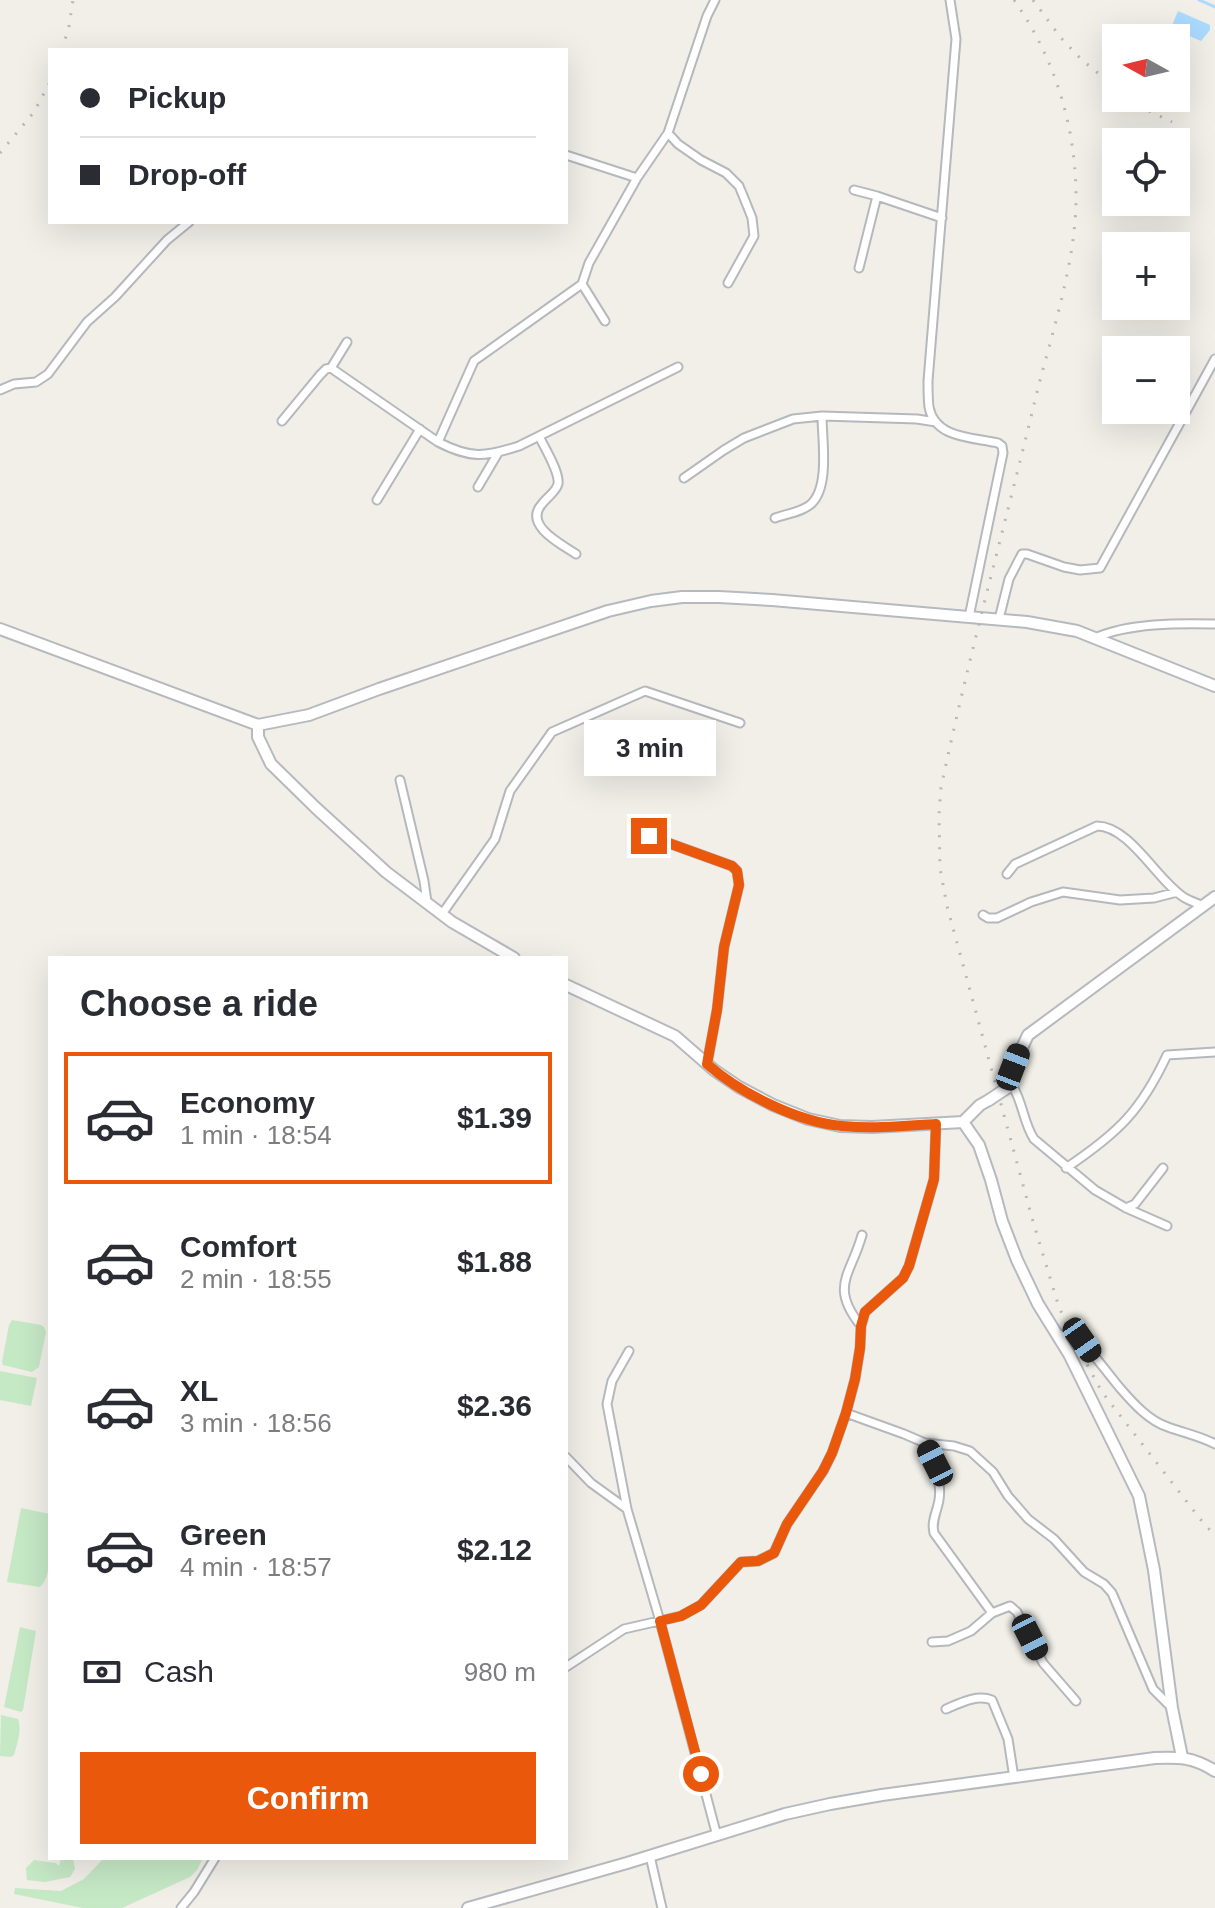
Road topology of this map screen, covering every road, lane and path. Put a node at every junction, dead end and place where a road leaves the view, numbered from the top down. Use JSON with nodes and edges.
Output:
{"nodes":[{"id":1,"x":715,"y":0,"type":"edge"},
{"id":2,"x":950,"y":0,"type":"edge"},
{"id":3,"x":668,"y":133,"type":"junction"},
{"id":4,"x":568,"y":156,"type":"edge"},
{"id":5,"x":637,"y":178,"type":"junction"},
{"id":6,"x":854,"y":190,"type":"dead end"},
{"id":7,"x":877,"y":196,"type":"junction"},
{"id":8,"x":942,"y":218,"type":"junction"},
{"id":9,"x":187,"y":224,"type":"edge"},
{"id":10,"x":859,"y":268,"type":"dead end"},
{"id":11,"x":728,"y":283,"type":"dead end"},
{"id":12,"x":582,"y":284,"type":"junction"},
{"id":13,"x":605,"y":321,"type":"dead end"},
{"id":14,"x":347,"y":342,"type":"dead end"},
{"id":15,"x":1215,"y":359,"type":"edge"},
{"id":16,"x":678,"y":367,"type":"dead end"},
{"id":17,"x":331,"y":368,"type":"junction"},
{"id":18,"x":0,"y":390,"type":"edge"},
{"id":19,"x":822,"y":416,"type":"junction"},
{"id":20,"x":282,"y":421,"type":"dead end"},
{"id":21,"x":936,"y":422,"type":"junction"},
{"id":22,"x":420,"y":429,"type":"junction"},
{"id":23,"x":539,"y":436,"type":"junction"},
{"id":24,"x":438,"y":442,"type":"junction"},
{"id":25,"x":498,"y":453,"type":"junction"},
{"id":26,"x":684,"y":478,"type":"dead end"},
{"id":27,"x":478,"y":487,"type":"dead end"},
{"id":28,"x":377,"y":500,"type":"dead end"},
{"id":29,"x":775,"y":518,"type":"dead end"},
{"id":30,"x":576,"y":554,"type":"dead end"},
{"id":31,"x":969,"y":617,"type":"junction"},
{"id":32,"x":999,"y":619,"type":"junction"},
{"id":33,"x":1215,"y":624,"type":"edge"},
{"id":34,"x":0,"y":629,"type":"edge"},
{"id":35,"x":1095,"y":638,"type":"junction"},
{"id":36,"x":1215,"y":686,"type":"edge"},
{"id":37,"x":740,"y":723,"type":"dead end"},
{"id":38,"x":258,"y":725,"type":"junction"},
{"id":39,"x":400,"y":780,"type":"dead end"},
{"id":40,"x":649,"y":836,"type":"dead end"},
{"id":41,"x":1007,"y":874,"type":"dead end"},
{"id":42,"x":1177,"y":892,"type":"junction"},
{"id":43,"x":1215,"y":897,"type":"edge"},
{"id":44,"x":427,"y":902,"type":"junction"},
{"id":45,"x":1203,"y":906,"type":"junction"},
{"id":46,"x":442,"y":914,"type":"junction"},
{"id":47,"x":983,"y":915,"type":"dead end"},
{"id":48,"x":511,"y":956,"type":"edge"},
{"id":49,"x":568,"y":986,"type":"edge"},
{"id":50,"x":1215,"y":1052,"type":"edge"},
{"id":51,"x":707,"y":1064,"type":"junction"},
{"id":52,"x":1009,"y":1086,"type":"junction"},
{"id":53,"x":963,"y":1122,"type":"junction"},
{"id":54,"x":936,"y":1124,"type":"junction"},
{"id":55,"x":1066,"y":1168,"type":"junction"},
{"id":56,"x":1163,"y":1168,"type":"dead end"},
{"id":57,"x":1126,"y":1208,"type":"junction"},
{"id":58,"x":1167,"y":1226,"type":"dead end"},
{"id":59,"x":862,"y":1235,"type":"dead end"},
{"id":60,"x":861,"y":1326,"type":"junction"},
{"id":61,"x":1058,"y":1336,"type":"junction"},
{"id":62,"x":629,"y":1351,"type":"dead end"},
{"id":63,"x":846,"y":1413,"type":"junction"},
{"id":64,"x":925,"y":1443,"type":"junction"},
{"id":65,"x":1215,"y":1444,"type":"edge"},
{"id":66,"x":568,"y":1459,"type":"edge"},
{"id":67,"x":627,"y":1509,"type":"junction"},
{"id":68,"x":992,"y":1613,"type":"junction"},
{"id":69,"x":660,"y":1621,"type":"junction"},
{"id":70,"x":932,"y":1642,"type":"dead end"},
{"id":71,"x":568,"y":1666,"type":"edge"},
{"id":72,"x":1076,"y":1701,"type":"dead end"},
{"id":73,"x":1172,"y":1708,"type":"junction"},
{"id":74,"x":946,"y":1709,"type":"dead end"},
{"id":75,"x":1182,"y":1757,"type":"junction"},
{"id":76,"x":1215,"y":1771,"type":"edge"},
{"id":77,"x":1014,"y":1778,"type":"junction"},
{"id":78,"x":717,"y":1836,"type":"junction"},
{"id":79,"x":650,"y":1856,"type":"junction"},
{"id":80,"x":214,"y":1860,"type":"edge"},
{"id":81,"x":181,"y":1908,"type":"edge"},
{"id":82,"x":468,"y":1908,"type":"edge"},
{"id":83,"x":662,"y":1908,"type":"edge"}],
"edges":[{"from":1,"to":3,"type":"street"},
{"from":2,"to":8,"type":"street"},
{"from":3,"to":5,"type":"street"},
{"from":3,"to":11,"type":"street"},
{"from":4,"to":5,"type":"street"},
{"from":5,"to":12,"type":"street"},
{"from":6,"to":7,"type":"street"},
{"from":7,"to":8,"type":"street"},
{"from":7,"to":10,"type":"street"},
{"from":8,"to":21,"type":"street"},
{"from":9,"to":18,"type":"street"},
{"from":12,"to":13,"type":"street"},
{"from":12,"to":24,"type":"street"},
{"from":14,"to":17,"type":"street"},
{"from":15,"to":32,"type":"street"},
{"from":16,"to":23,"type":"street"},
{"from":17,"to":20,"type":"street"},
{"from":17,"to":22,"type":"street"},
{"from":19,"to":21,"type":"street"},
{"from":19,"to":26,"type":"street"},
{"from":19,"to":29,"type":"street"},
{"from":21,"to":31,"type":"street"},
{"from":22,"to":24,"type":"street"},
{"from":22,"to":28,"type":"street"},
{"from":23,"to":25,"type":"street"},
{"from":23,"to":30,"type":"street"},
{"from":24,"to":25,"type":"street"},
{"from":25,"to":27,"type":"street"},
{"from":31,"to":32,"type":"street"},
{"from":31,"to":38,"type":"street"},
{"from":32,"to":35,"type":"street"},
{"from":33,"to":35,"type":"street"},
{"from":34,"to":38,"type":"street"},
{"from":35,"to":36,"type":"street"},
{"from":37,"to":46,"type":"street"},
{"from":38,"to":44,"type":"street"},
{"from":39,"to":44,"type":"street"},
{"from":40,"to":51,"type":"street"},
{"from":41,"to":42,"type":"street"},
{"from":42,"to":45,"type":"street"},
{"from":42,"to":47,"type":"street"},
{"from":43,"to":45,"type":"street"},
{"from":44,"to":46,"type":"street"},
{"from":45,"to":52,"type":"street"},
{"from":46,"to":48,"type":"street"},
{"from":49,"to":51,"type":"street"},
{"from":50,"to":55,"type":"street"},
{"from":51,"to":54,"type":"street"},
{"from":52,"to":53,"type":"street","bridge":true},
{"from":52,"to":55,"type":"street"},
{"from":53,"to":54,"type":"street"},
{"from":53,"to":61,"type":"street"},
{"from":54,"to":60,"type":"street"},
{"from":55,"to":57,"type":"street"},
{"from":56,"to":57,"type":"street"},
{"from":57,"to":58,"type":"street"},
{"from":59,"to":60,"type":"street"},
{"from":60,"to":63,"type":"street"},
{"from":61,"to":65,"type":"street"},
{"from":61,"to":73,"type":"street"},
{"from":62,"to":67,"type":"street"},
{"from":63,"to":64,"type":"street"},
{"from":63,"to":69,"type":"street"},
{"from":64,"to":68,"type":"street"},
{"from":64,"to":73,"type":"street"},
{"from":66,"to":67,"type":"street"},
{"from":67,"to":69,"type":"street"},
{"from":68,"to":70,"type":"street"},
{"from":68,"to":72,"type":"street"},
{"from":69,"to":71,"type":"street"},
{"from":69,"to":78,"type":"street"},
{"from":73,"to":75,"type":"street"},
{"from":74,"to":77,"type":"street"},
{"from":75,"to":76,"type":"street"},
{"from":75,"to":77,"type":"street"},
{"from":77,"to":78,"type":"street"},
{"from":78,"to":79,"type":"street"},
{"from":79,"to":82,"type":"street"},
{"from":79,"to":83,"type":"street"},
{"from":80,"to":81,"type":"street"}]}
